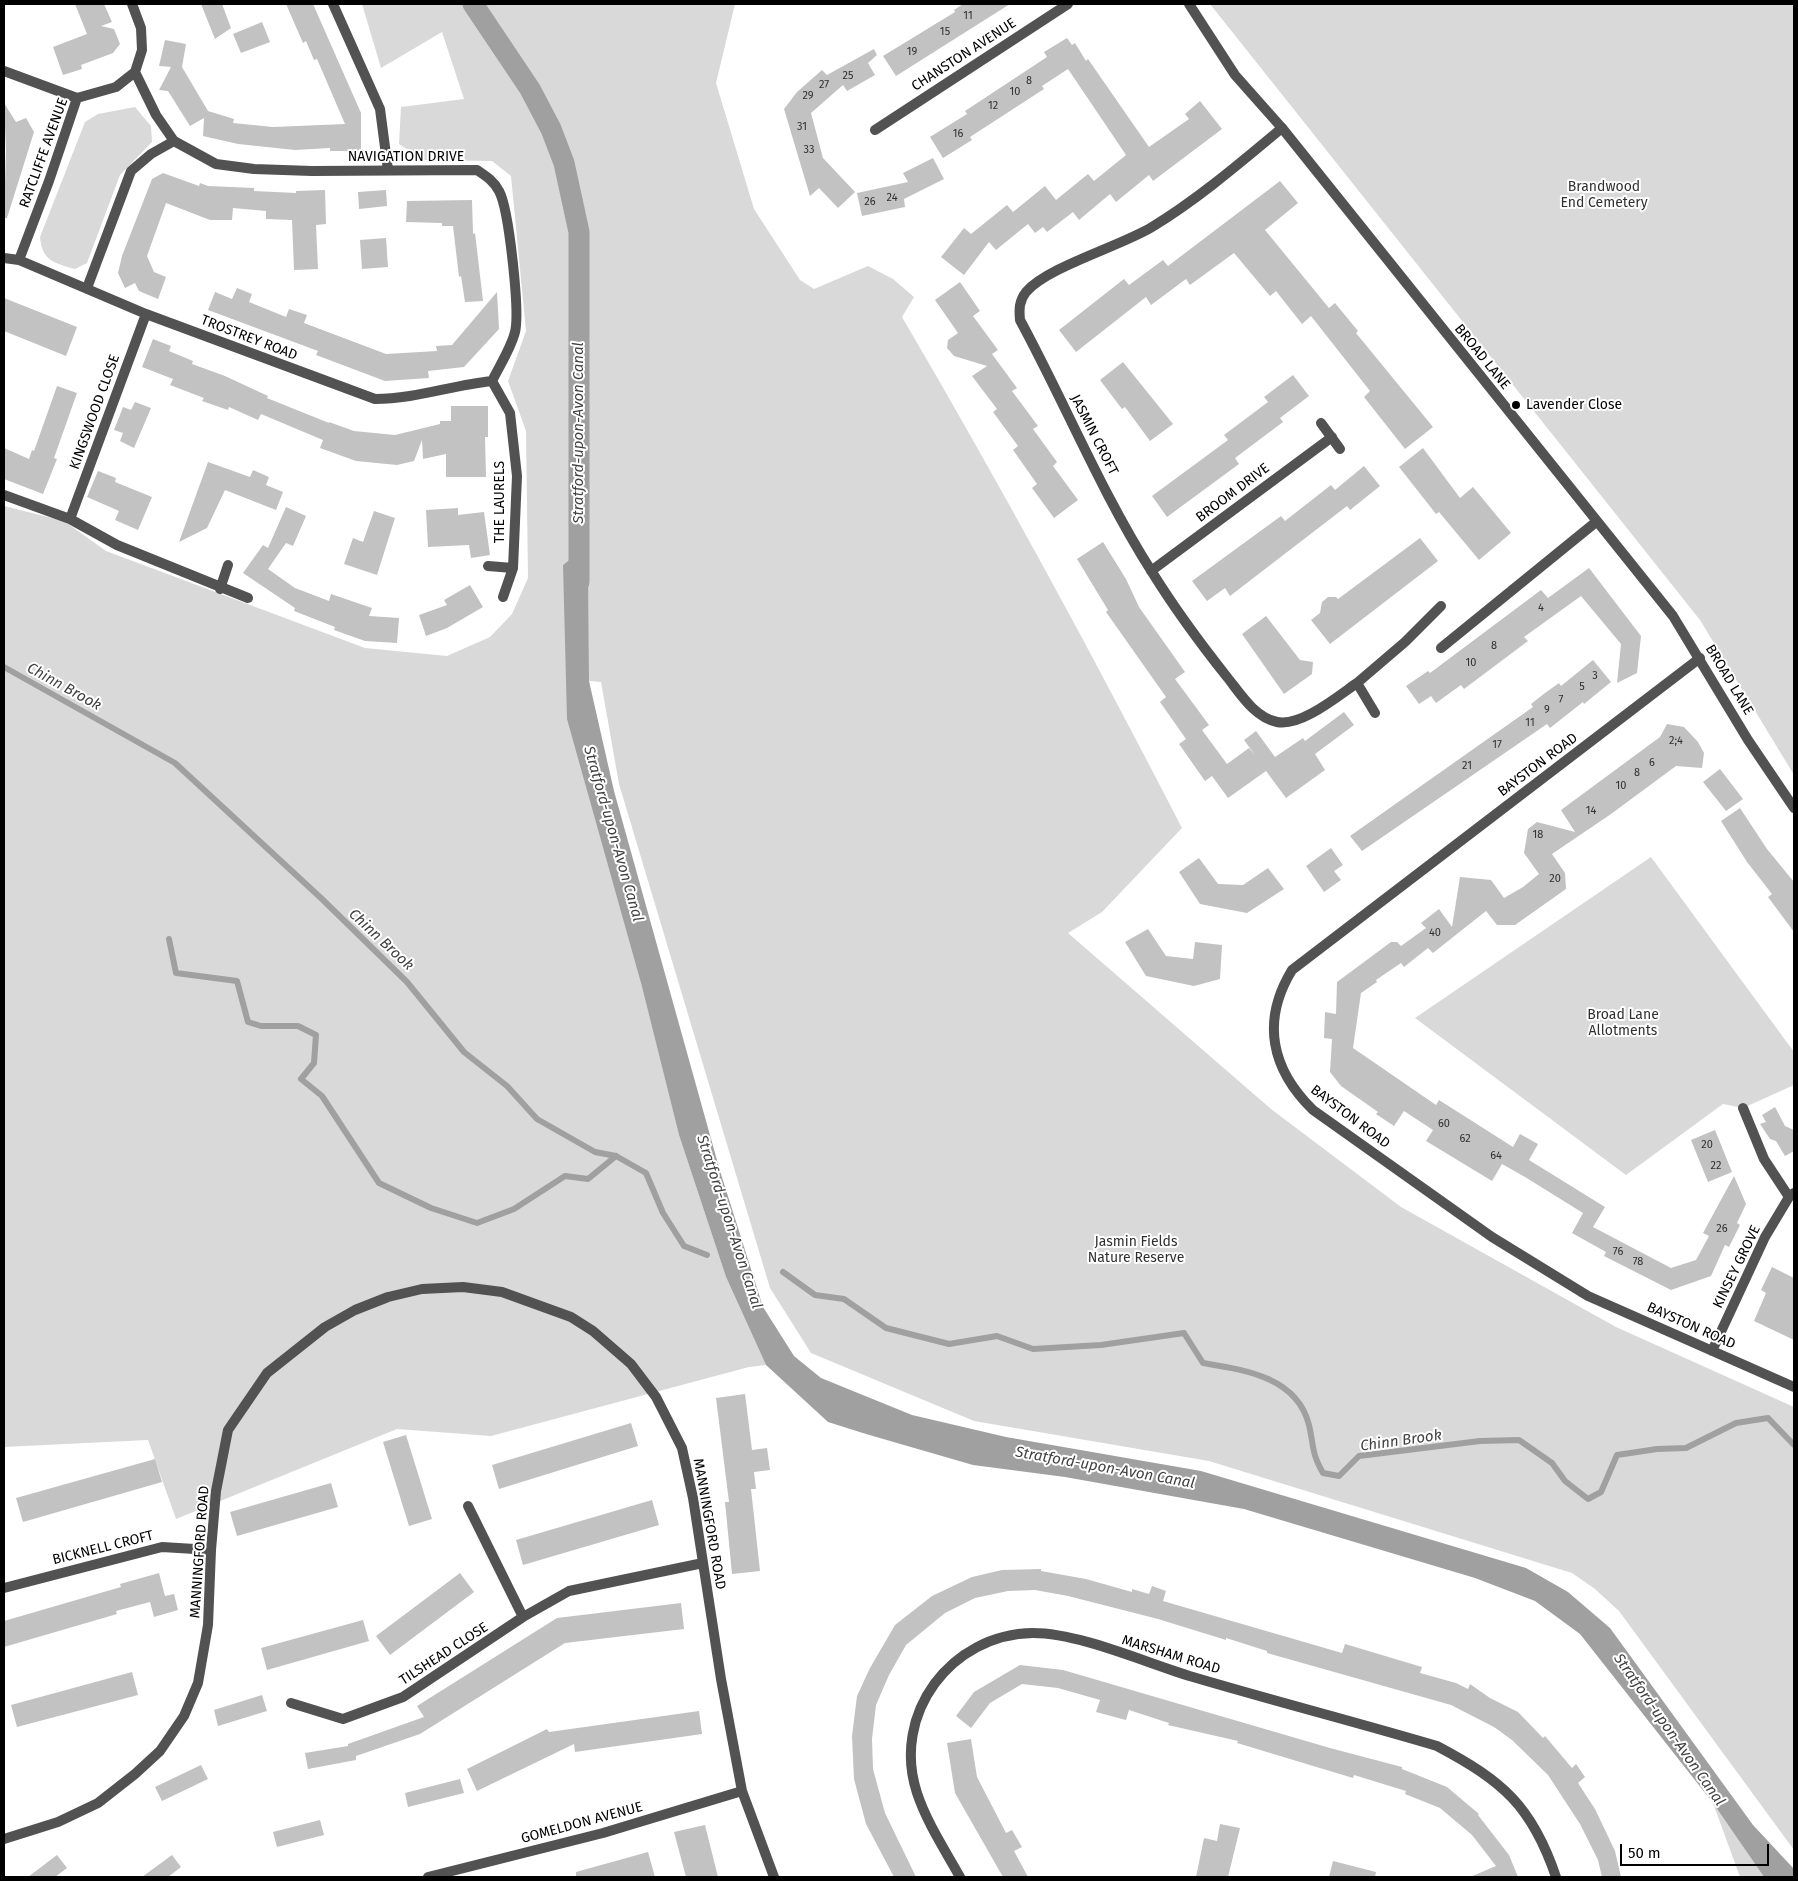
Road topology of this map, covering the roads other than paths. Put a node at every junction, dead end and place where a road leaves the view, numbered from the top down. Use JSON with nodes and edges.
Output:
{"nodes":[{"id":1,"x":132,"y":4,"type":"edge"},
{"id":2,"x":333,"y":4,"type":"edge"},
{"id":3,"x":1068,"y":4,"type":"edge"},
{"id":4,"x":1189,"y":4,"type":"edge"},
{"id":5,"x":4,"y":71,"type":"edge"},
{"id":6,"x":135,"y":72,"type":"junction"},
{"id":7,"x":77,"y":98,"type":"junction"},
{"id":8,"x":1282,"y":128,"type":"junction"},
{"id":9,"x":875,"y":130,"type":"dead end"},
{"id":10,"x":174,"y":141,"type":"junction"},
{"id":11,"x":388,"y":170,"type":"junction"},
{"id":12,"x":4,"y":258,"type":"edge"},
{"id":13,"x":19,"y":260,"type":"junction"},
{"id":14,"x":87,"y":288,"type":"junction"},
{"id":15,"x":146,"y":314,"type":"junction"},
{"id":16,"x":492,"y":380,"type":"junction"},
{"id":17,"x":1321,"y":423,"type":"dead end"},
{"id":18,"x":1332,"y":437,"type":"junction"},
{"id":19,"x":1340,"y":449,"type":"dead end"},
{"id":20,"x":4,"y":495,"type":"edge"},
{"id":21,"x":70,"y":519,"type":"junction"},
{"id":22,"x":1596,"y":522,"type":"junction"},
{"id":23,"x":228,"y":565,"type":"dead end"},
{"id":24,"x":488,"y":566,"type":"dead end"},
{"id":25,"x":513,"y":568,"type":"junction"},
{"id":26,"x":1151,"y":571,"type":"junction"},
{"id":27,"x":220,"y":588,"type":"junction"},
{"id":28,"x":503,"y":597,"type":"dead end"},
{"id":29,"x":248,"y":598,"type":"dead end"},
{"id":30,"x":1441,"y":606,"type":"dead end"},
{"id":31,"x":1441,"y":648,"type":"dead end"},
{"id":32,"x":1700,"y":658,"type":"junction"},
{"id":33,"x":1356,"y":683,"type":"junction"},
{"id":34,"x":1375,"y":713,"type":"dead end"},
{"id":35,"x":1794,"y":808,"type":"edge"},
{"id":36,"x":1743,"y":1108,"type":"dead end"},
{"id":37,"x":1791,"y":1195,"type":"edge"},
{"id":38,"x":1712,"y":1351,"type":"junction"},
{"id":39,"x":1794,"y":1387,"type":"edge"},
{"id":40,"x":468,"y":1506,"type":"dead end"},
{"id":41,"x":211,"y":1550,"type":"junction"},
{"id":42,"x":703,"y":1563,"type":"junction"},
{"id":43,"x":4,"y":1588,"type":"edge"},
{"id":44,"x":523,"y":1618,"type":"junction"},
{"id":45,"x":291,"y":1703,"type":"dead end"},
{"id":46,"x":742,"y":1791,"type":"junction"},
{"id":47,"x":4,"y":1839,"type":"edge"},
{"id":48,"x":428,"y":1877,"type":"edge"},
{"id":49,"x":774,"y":1877,"type":"edge"},
{"id":50,"x":960,"y":1877,"type":"edge"},
{"id":51,"x":1556,"y":1877,"type":"edge"}],
"edges":[{"from":1,"to":6,"type":"street"},
{"from":2,"to":11,"type":"street"},
{"from":3,"to":9,"type":"street","name":"CHANSTON AVENUE"},
{"from":4,"to":8,"type":"street","name":"BROAD LANE"},
{"from":5,"to":7,"type":"street"},
{"from":6,"to":7,"type":"street","name":"RATCLIFFE AVENUE"},
{"from":6,"to":10,"type":"street","name":"NAVIGATION DRIVE"},
{"from":7,"to":13,"type":"street","name":"RATCLIFFE AVENUE"},
{"from":8,"to":22,"type":"street","name":"BROAD LANE"},
{"from":8,"to":26,"type":"street","name":"JASMIN CROFT"},
{"from":10,"to":11,"type":"street","name":"NAVIGATION DRIVE"},
{"from":10,"to":14,"type":"street"},
{"from":11,"to":16,"type":"street","name":"NAVIGATION DRIVE"},
{"from":12,"to":13,"type":"street","name":"TROSTREY ROAD"},
{"from":13,"to":14,"type":"street","name":"TROSTREY ROAD"},
{"from":14,"to":15,"type":"street","name":"TROSTREY ROAD"},
{"from":15,"to":16,"type":"street","name":"TROSTREY ROAD"},
{"from":15,"to":21,"type":"street","name":"KINGSWOOD CLOSE"},
{"from":16,"to":25,"type":"street","name":"THE LAURELS"},
{"from":17,"to":18,"type":"street"},
{"from":18,"to":19,"type":"street"},
{"from":18,"to":26,"type":"street","name":"BROOM DRIVE"},
{"from":20,"to":21,"type":"street"},
{"from":21,"to":27,"type":"street"},
{"from":22,"to":31,"type":"street"},
{"from":22,"to":32,"type":"street","name":"BROAD LANE"},
{"from":23,"to":27,"type":"street"},
{"from":24,"to":25,"type":"street"},
{"from":25,"to":28,"type":"street","name":"THE LAURELS"},
{"from":26,"to":33,"type":"street","name":"JASMIN CROFT"},
{"from":27,"to":29,"type":"street"},
{"from":30,"to":33,"type":"street","name":"JASMIN CROFT"},
{"from":32,"to":35,"type":"street","name":"BROAD LANE"},
{"from":32,"to":38,"type":"street","name":"BAYSTON ROAD"},
{"from":33,"to":34,"type":"street"},
{"from":36,"to":37,"type":"street","name":"KINSEY GROVE"},
{"from":37,"to":38,"type":"street","name":"KINSEY GROVE"},
{"from":38,"to":39,"type":"street","name":"BAYSTON ROAD"},
{"from":40,"to":44,"type":"street"},
{"from":41,"to":42,"type":"street","name":"MANNINGFORD ROAD"},
{"from":41,"to":43,"type":"street","name":"BICKNELL CROFT"},
{"from":41,"to":47,"type":"street","name":"MANNINGFORD ROAD"},
{"from":42,"to":44,"type":"street","name":"TILSHEAD CLOSE"},
{"from":42,"to":46,"type":"street","name":"MANNINGFORD ROAD"},
{"from":44,"to":45,"type":"street","name":"TILSHEAD CLOSE"},
{"from":46,"to":48,"type":"street","name":"GOMELDON AVENUE"},
{"from":46,"to":49,"type":"street","name":"MANNINGFORD ROAD"},
{"from":50,"to":51,"type":"street","name":"MARSHAM ROAD"}]}
